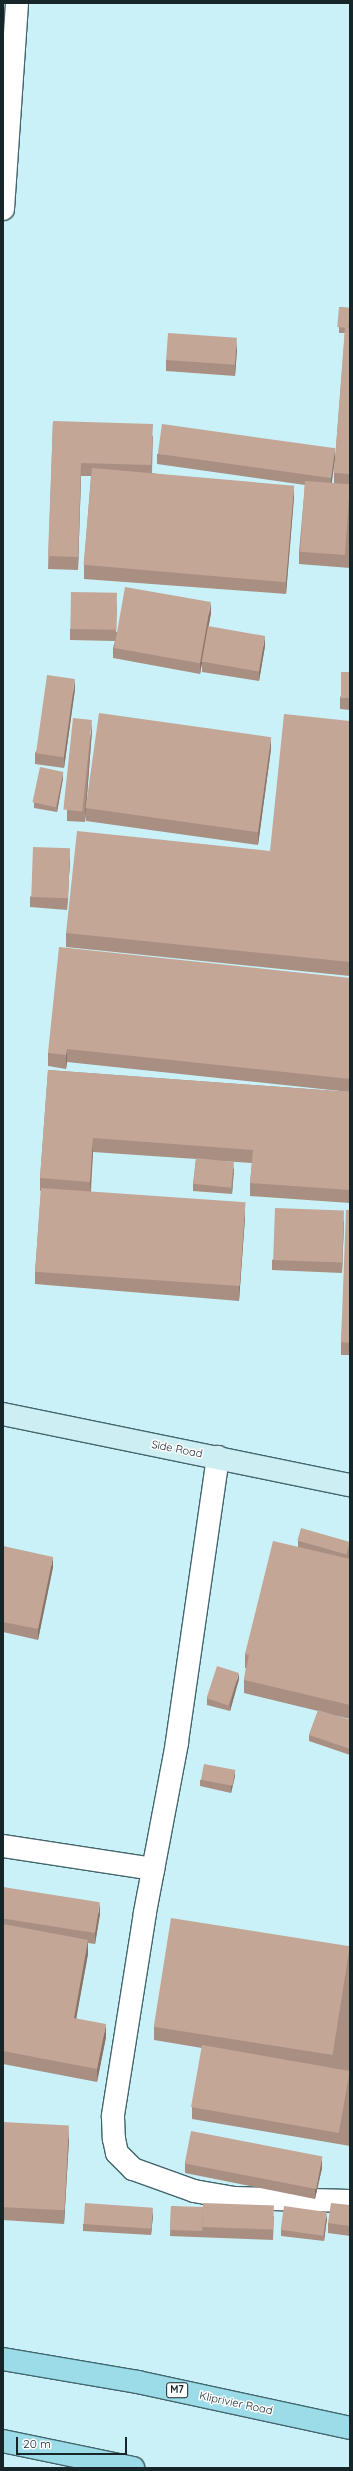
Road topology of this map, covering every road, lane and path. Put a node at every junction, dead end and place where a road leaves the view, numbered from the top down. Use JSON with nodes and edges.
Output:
{"nodes":[{"id":1,"x":17,"y":3,"type":"edge"},
{"id":2,"x":3,"y":209,"type":"edge"},
{"id":3,"x":3,"y":1414,"type":"edge"},
{"id":4,"x":218,"y":1457,"type":"junction"},
{"id":5,"x":350,"y":1485,"type":"edge"},
{"id":6,"x":3,"y":1846,"type":"edge"},
{"id":7,"x":154,"y":1869,"type":"junction"},
{"id":8,"x":350,"y":2201,"type":"edge"},
{"id":9,"x":3,"y":2360,"type":"edge"},
{"id":10,"x":350,"y":2428,"type":"edge"},
{"id":11,"x":3,"y":2441,"type":"edge"},
{"id":12,"x":39,"y":2447,"type":"junction"},
{"id":13,"x":3,"y":2452,"type":"edge"},
{"id":14,"x":133,"y":2468,"type":"edge"}],
"edges":[{"from":1,"to":2,"type":"street"},
{"from":3,"to":4,"type":"street","name":"Side Road"},
{"from":4,"to":5,"type":"street","name":"Side Road"},
{"from":4,"to":7,"type":"street"},
{"from":6,"to":7,"type":"street"},
{"from":7,"to":8,"type":"street"},
{"from":9,"to":10,"type":"main road","name":"Kliprivier Road","number":"M7"},
{"from":11,"to":12,"type":"main road"},
{"from":12,"to":13,"type":"main road"},
{"from":12,"to":14,"type":"main road"}]}
